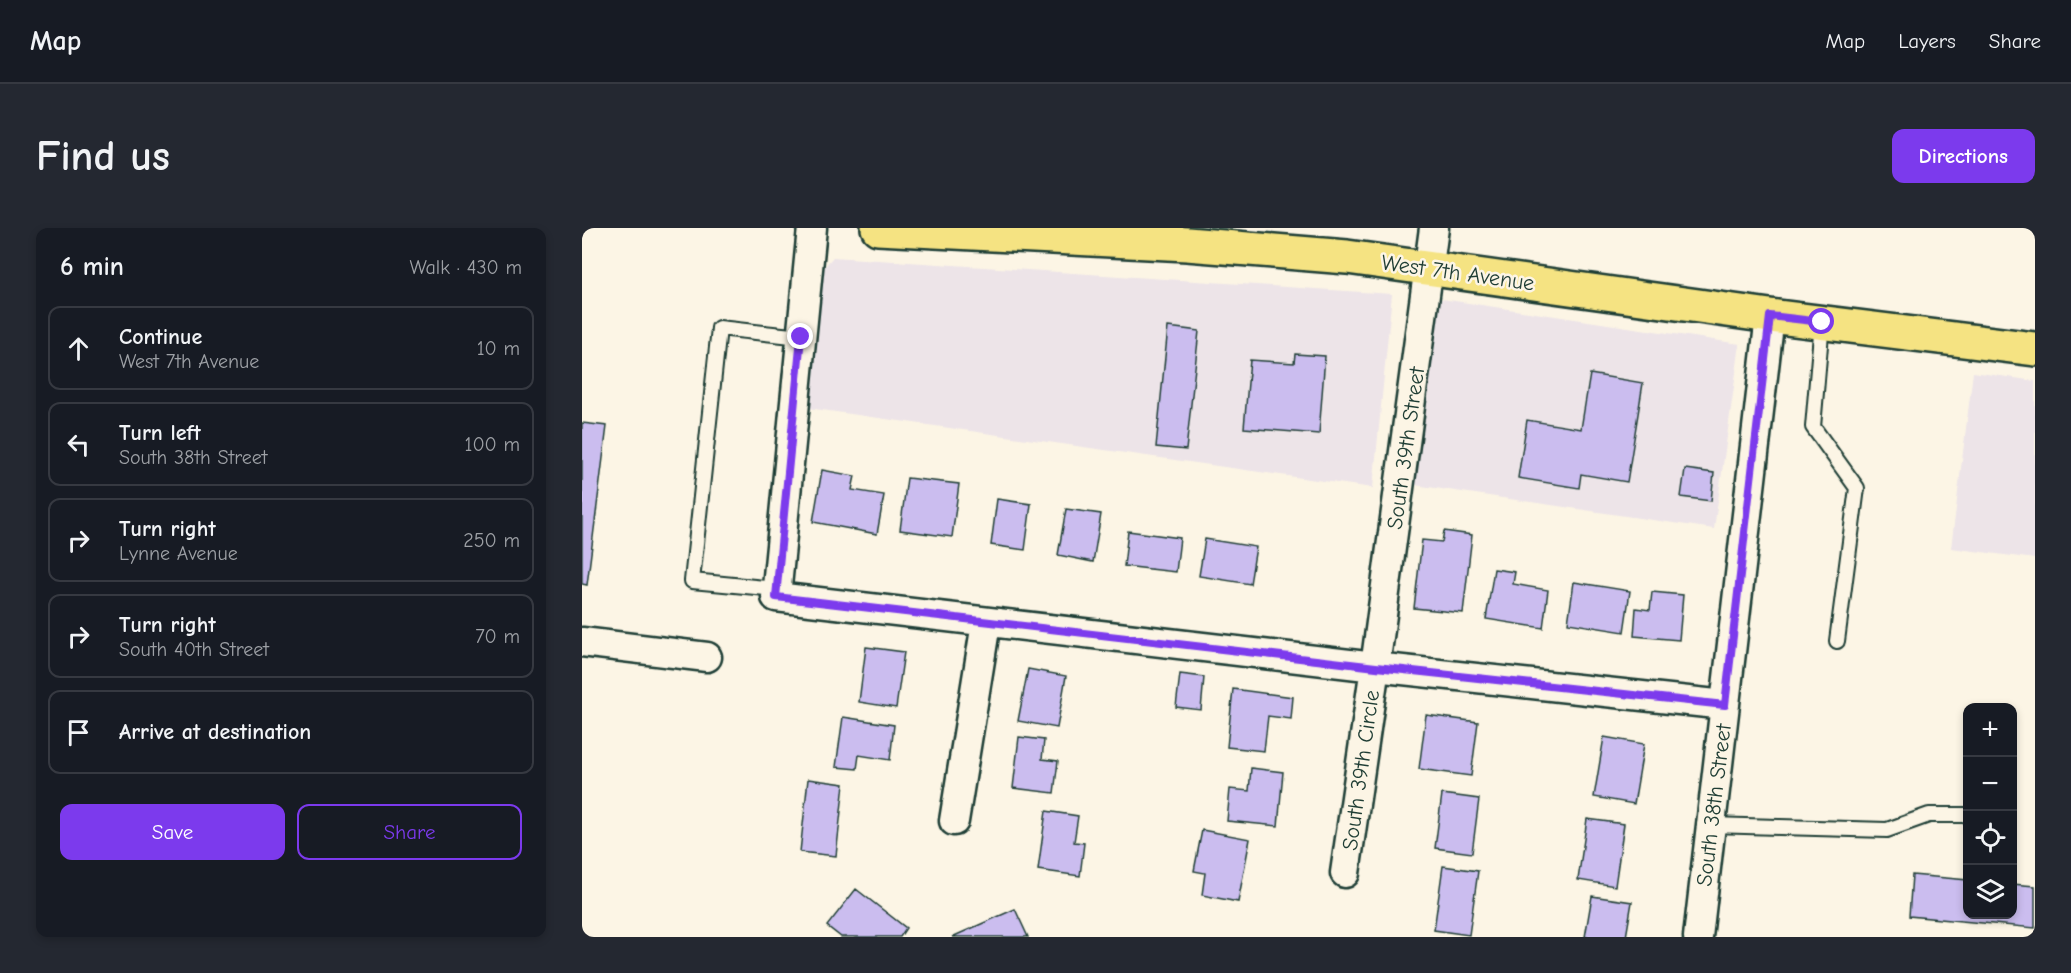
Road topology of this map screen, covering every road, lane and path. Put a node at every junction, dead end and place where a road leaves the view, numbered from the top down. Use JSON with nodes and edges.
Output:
{"nodes":[{"id":1,"x":812,"y":228,"type":"edge"},
{"id":2,"x":878,"y":228,"type":"edge"},
{"id":3,"x":1434,"y":228,"type":"edge"},
{"id":4,"x":1429,"y":267,"type":"junction"},
{"id":5,"x":1770,"y":316,"type":"junction"},
{"id":6,"x":1822,"y":322,"type":"junction"},
{"id":7,"x":801,"y":337,"type":"junction"},
{"id":8,"x":2035,"y":350,"type":"edge"},
{"id":9,"x":776,"y":593,"type":"junction"},
{"id":10,"x":987,"y":623,"type":"junction"},
{"id":11,"x":1837,"y":641,"type":"dead end"},
{"id":12,"x":582,"y":642,"type":"edge"},
{"id":13,"x":706,"y":657,"type":"dead end"},
{"id":14,"x":1376,"y":667,"type":"junction"},
{"id":15,"x":1725,"y":705,"type":"junction"},
{"id":16,"x":1963,"y":815,"type":"edge"},
{"id":17,"x":954,"y":820,"type":"dead end"},
{"id":18,"x":1711,"y":825,"type":"junction"},
{"id":19,"x":1345,"y":873,"type":"dead end"},
{"id":20,"x":1698,"y":937,"type":"edge"}],
"edges":[{"from":1,"to":7,"type":"street"},
{"from":2,"to":4,"type":"main road","name":"West 7th Avenue"},
{"from":3,"to":4,"type":"street","name":"South 39th Street"},
{"from":4,"to":5,"type":"main road","name":"West 7th Avenue"},
{"from":4,"to":14,"type":"street","name":"South 39th Street"},
{"from":5,"to":6,"type":"main road","name":"West 7th Avenue"},
{"from":5,"to":15,"type":"street","name":"South 38th Street"},
{"from":6,"to":8,"type":"main road","name":"West 7th Avenue"},
{"from":6,"to":11,"type":"lane"},
{"from":7,"to":9,"type":"street"},
{"from":7,"to":9,"type":"lane"},
{"from":9,"to":10,"type":"street"},
{"from":10,"to":14,"type":"street"},
{"from":10,"to":17,"type":"street"},
{"from":12,"to":13,"type":"street"},
{"from":14,"to":15,"type":"street"},
{"from":14,"to":19,"type":"street","name":"South 39th Circle"},
{"from":15,"to":18,"type":"street","name":"South 38th Street"},
{"from":16,"to":18,"type":"lane"},
{"from":18,"to":20,"type":"street","name":"South 38th Street"}]}
